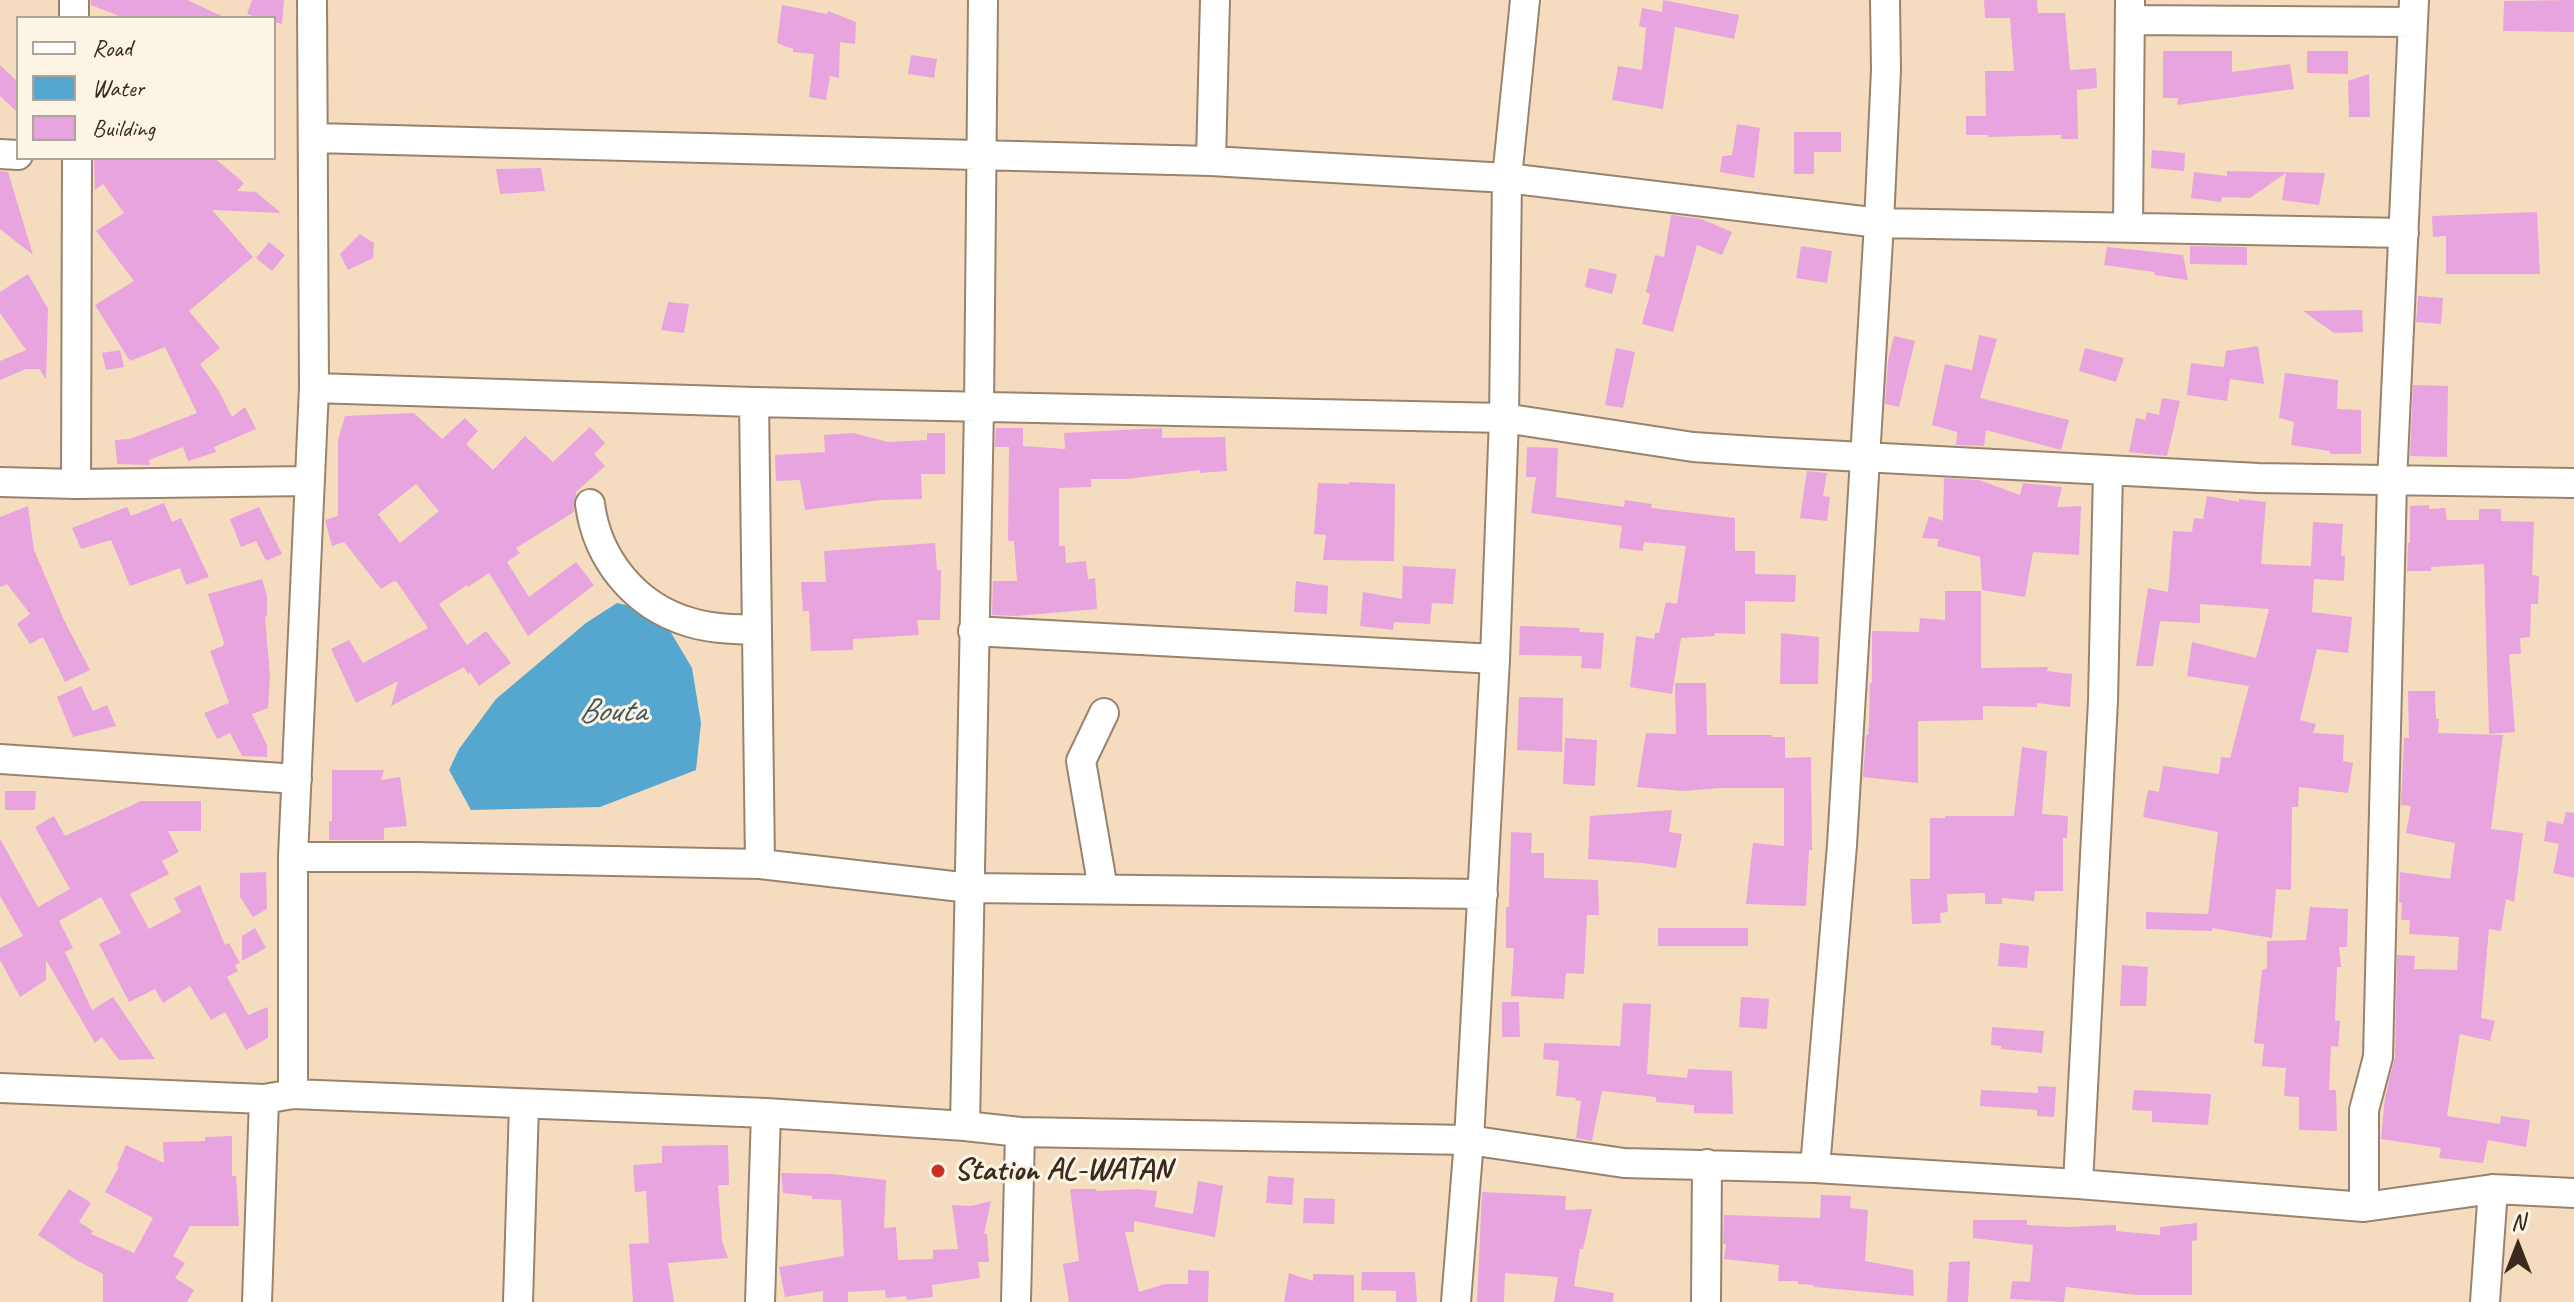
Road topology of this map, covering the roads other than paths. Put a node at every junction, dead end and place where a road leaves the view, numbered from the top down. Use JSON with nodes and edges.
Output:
{"nodes":[{"id":1,"x":312,"y":0,"type":"edge"},
{"id":2,"x":983,"y":0,"type":"edge"},
{"id":3,"x":1215,"y":0,"type":"edge"},
{"id":4,"x":1525,"y":0,"type":"edge"},
{"id":5,"x":1885,"y":0,"type":"edge"},
{"id":6,"x":2130,"y":10,"type":"edge"},
{"id":7,"x":2414,"y":11,"type":"edge"},
{"id":8,"x":314,"y":138,"type":"junction"},
{"id":9,"x":980,"y":155,"type":"junction"},
{"id":10,"x":77,"y":160,"type":"edge"},
{"id":11,"x":1211,"y":161,"type":"junction"},
{"id":12,"x":1507,"y":178,"type":"junction"},
{"id":13,"x":1879,"y":223,"type":"junction"},
{"id":14,"x":2128,"y":227,"type":"junction"},
{"id":15,"x":2404,"y":233,"type":"junction"},
{"id":16,"x":314,"y":388,"type":"junction"},
{"id":17,"x":754,"y":402,"type":"junction"},
{"id":18,"x":979,"y":407,"type":"junction"},
{"id":19,"x":1504,"y":418,"type":"junction"},
{"id":20,"x":1864,"y":457,"type":"junction"},
{"id":21,"x":2108,"y":471,"type":"junction"},
{"id":22,"x":310,"y":481,"type":"junction"},
{"id":23,"x":0,"y":482,"type":"edge"},
{"id":24,"x":2392,"y":482,"type":"junction"},
{"id":25,"x":2574,"y":483,"type":"edge"},
{"id":26,"x":76,"y":484,"type":"junction"},
{"id":27,"x":590,"y":504,"type":"dead end"},
{"id":28,"x":757,"y":630,"type":"junction"},
{"id":29,"x":973,"y":631,"type":"junction"},
{"id":30,"x":1495,"y":659,"type":"junction"},
{"id":31,"x":1104,"y":713,"type":"dead end"},
{"id":32,"x":0,"y":759,"type":"edge"},
{"id":33,"x":297,"y":779,"type":"junction"},
{"id":34,"x":293,"y":857,"type":"junction"},
{"id":35,"x":760,"y":864,"type":"junction"},
{"id":36,"x":970,"y":888,"type":"junction"},
{"id":37,"x":1103,"y":889,"type":"junction"},
{"id":38,"x":1483,"y":894,"type":"junction"},
{"id":39,"x":0,"y":1088,"type":"edge"},
{"id":40,"x":293,"y":1094,"type":"junction"},
{"id":41,"x":264,"y":1099,"type":"junction"},
{"id":42,"x":524,"y":1104,"type":"junction"},
{"id":43,"x":766,"y":1113,"type":"junction"},
{"id":44,"x":965,"y":1126,"type":"junction"},
{"id":45,"x":1020,"y":1132,"type":"junction"},
{"id":46,"x":1469,"y":1140,"type":"junction"},
{"id":47,"x":1707,"y":1164,"type":"junction"},
{"id":48,"x":1815,"y":1168,"type":"junction"},
{"id":49,"x":2078,"y":1184,"type":"junction"},
{"id":50,"x":2493,"y":1189,"type":"junction"},
{"id":51,"x":2574,"y":1193,"type":"edge"},
{"id":52,"x":2364,"y":1207,"type":"junction"},
{"id":53,"x":257,"y":1302,"type":"edge"},
{"id":54,"x":518,"y":1302,"type":"edge"},
{"id":55,"x":760,"y":1302,"type":"edge"},
{"id":56,"x":1016,"y":1302,"type":"edge"},
{"id":57,"x":1456,"y":1302,"type":"edge"},
{"id":58,"x":1706,"y":1302,"type":"edge"},
{"id":59,"x":2485,"y":1302,"type":"edge"}],
"edges":[{"from":1,"to":8,"type":"street"},
{"from":2,"to":9,"type":"street"},
{"from":3,"to":11,"type":"street"},
{"from":4,"to":12,"type":"street"},
{"from":5,"to":13,"type":"street"},
{"from":6,"to":7,"type":"street"},
{"from":6,"to":14,"type":"street"},
{"from":7,"to":15,"type":"street"},
{"from":8,"to":9,"type":"street"},
{"from":8,"to":16,"type":"street"},
{"from":9,"to":11,"type":"street"},
{"from":9,"to":18,"type":"street"},
{"from":10,"to":26,"type":"street"},
{"from":11,"to":12,"type":"street"},
{"from":12,"to":13,"type":"street"},
{"from":12,"to":19,"type":"street"},
{"from":13,"to":14,"type":"street"},
{"from":13,"to":20,"type":"street"},
{"from":14,"to":15,"type":"street"},
{"from":15,"to":24,"type":"street"},
{"from":16,"to":17,"type":"street"},
{"from":16,"to":22,"type":"street"},
{"from":17,"to":18,"type":"street"},
{"from":17,"to":28,"type":"street"},
{"from":18,"to":19,"type":"street"},
{"from":18,"to":29,"type":"street"},
{"from":19,"to":20,"type":"street"},
{"from":19,"to":30,"type":"street"},
{"from":20,"to":21,"type":"street"},
{"from":20,"to":48,"type":"street"},
{"from":21,"to":24,"type":"street"},
{"from":21,"to":49,"type":"street"},
{"from":22,"to":26,"type":"street"},
{"from":22,"to":33,"type":"street"},
{"from":23,"to":26,"type":"street"},
{"from":24,"to":25,"type":"street"},
{"from":24,"to":52,"type":"street"},
{"from":27,"to":28,"type":"street"},
{"from":28,"to":35,"type":"street"},
{"from":29,"to":30,"type":"street"},
{"from":29,"to":36,"type":"street"},
{"from":30,"to":38,"type":"street"},
{"from":31,"to":37,"type":"street"},
{"from":32,"to":33,"type":"street"},
{"from":33,"to":34,"type":"street"},
{"from":34,"to":35,"type":"street"},
{"from":34,"to":40,"type":"street"},
{"from":35,"to":36,"type":"street"},
{"from":36,"to":37,"type":"street"},
{"from":36,"to":44,"type":"street"},
{"from":37,"to":38,"type":"street"},
{"from":38,"to":46,"type":"street"},
{"from":39,"to":41,"type":"street"},
{"from":40,"to":41,"type":"street"},
{"from":40,"to":42,"type":"street"},
{"from":41,"to":53,"type":"street"},
{"from":42,"to":43,"type":"street"},
{"from":42,"to":54,"type":"street"},
{"from":43,"to":44,"type":"street"},
{"from":43,"to":55,"type":"street"},
{"from":44,"to":45,"type":"street"},
{"from":45,"to":46,"type":"street"},
{"from":45,"to":56,"type":"street"},
{"from":46,"to":47,"type":"street"},
{"from":46,"to":57,"type":"street"},
{"from":47,"to":48,"type":"street"},
{"from":47,"to":58,"type":"street"},
{"from":48,"to":49,"type":"street"},
{"from":49,"to":52,"type":"street"},
{"from":50,"to":51,"type":"street"},
{"from":50,"to":52,"type":"street"},
{"from":50,"to":59,"type":"street"}]}
